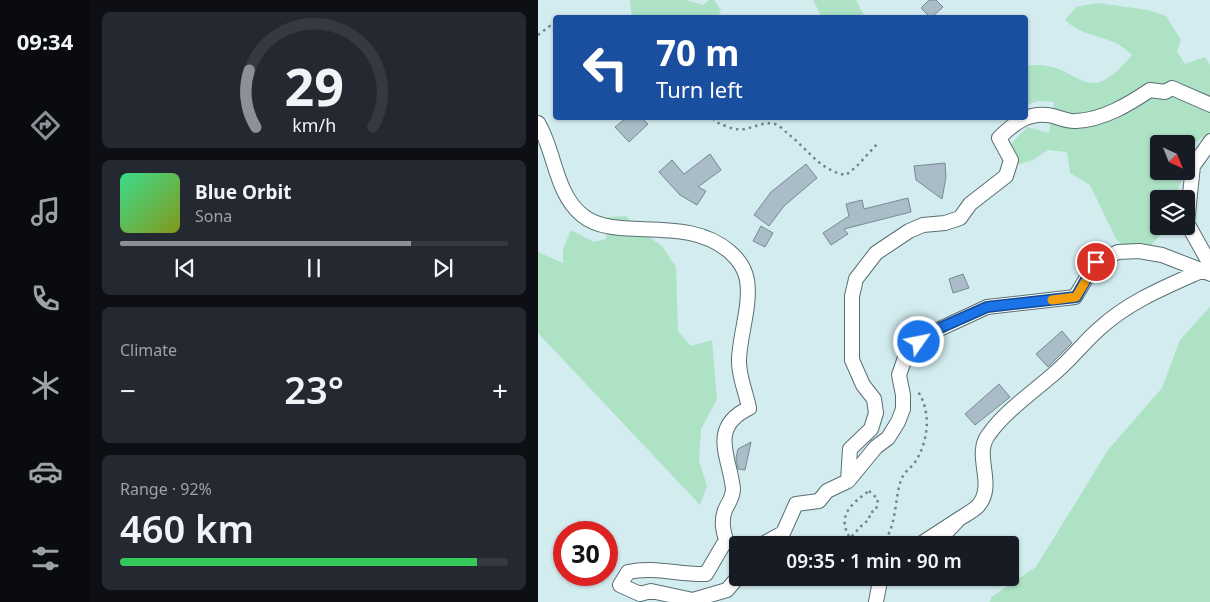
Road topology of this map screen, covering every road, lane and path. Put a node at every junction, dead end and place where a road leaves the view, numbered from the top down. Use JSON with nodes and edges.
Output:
{"nodes":[{"id":1,"x":553,"y":29,"type":"edge"},
{"id":2,"x":538,"y":35,"type":"edge"},
{"id":3,"x":1210,"y":105,"type":"edge"},
{"id":4,"x":1028,"y":116,"type":"edge"},
{"id":5,"x":715,"y":120,"type":"edge"},
{"id":6,"x":1020,"y":120,"type":"edge"},
{"id":7,"x":538,"y":123,"type":"edge"},
{"id":8,"x":1210,"y":141,"type":"edge"},
{"id":9,"x":879,"y":142,"type":"dead end"},
{"id":10,"x":1207,"y":271,"type":"edge"},
{"id":11,"x":899,"y":375,"type":"junction"},
{"id":12,"x":848,"y":481,"type":"junction"},
{"id":13,"x":878,"y":499,"type":"joint"},
{"id":14,"x":959,"y":519,"type":"junction"},
{"id":15,"x":776,"y":536,"type":"edge"},
{"id":16,"x":888,"y":536,"type":"edge"},
{"id":17,"x":933,"y":536,"type":"edge"},
{"id":18,"x":943,"y":536,"type":"edge"},
{"id":19,"x":730,"y":586,"type":"edge"},
{"id":20,"x":879,"y":586,"type":"edge"},
{"id":21,"x":876,"y":602,"type":"edge"}],
"edges":[{"from":1,"to":2,"type":"path"},
{"from":3,"to":4,"type":"street"},
{"from":5,"to":9,"type":"path"},
{"from":6,"to":12,"type":"street"},
{"from":7,"to":19,"type":"street"},
{"from":8,"to":10,"type":"street"},
{"from":10,"to":11,"type":"street"},
{"from":10,"to":14,"type":"street"},
{"from":11,"to":12,"type":"street"},
{"from":11,"to":16,"type":"path"},
{"from":12,"to":15,"type":"street"},
{"from":13,"to":13,"type":"path"},
{"from":14,"to":17,"type":"street"},
{"from":14,"to":18,"type":"street"},
{"from":20,"to":21,"type":"street"}]}
